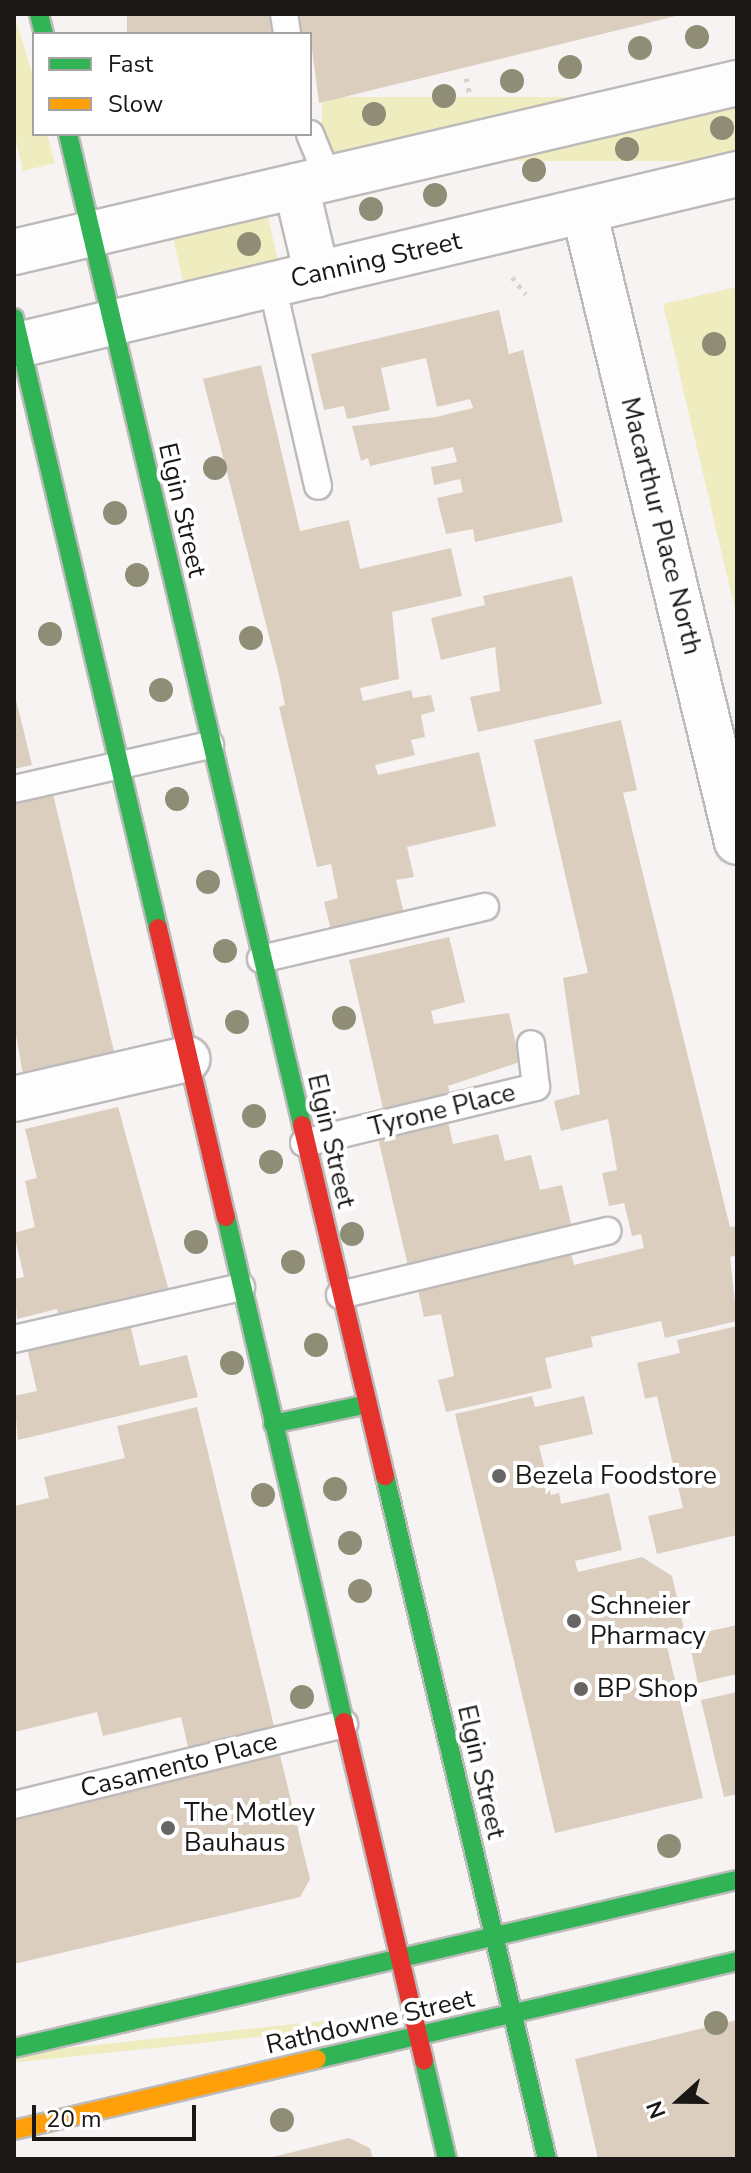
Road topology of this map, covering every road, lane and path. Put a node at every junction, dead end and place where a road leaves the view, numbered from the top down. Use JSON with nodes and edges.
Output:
{"nodes":[{"id":1,"x":737,"y":83,"type":"edge"},
{"id":2,"x":68,"y":136,"type":"edge"},
{"id":3,"x":310,"y":136,"type":"edge"},
{"id":4,"x":737,"y":174,"type":"edge"},
{"id":5,"x":312,"y":182,"type":"junction"},
{"id":6,"x":584,"y":211,"type":"junction"},
{"id":7,"x":91,"y":233,"type":"junction"},
{"id":8,"x":14,"y":252,"type":"edge"},
{"id":9,"x":317,"y":275,"type":"junction"},
{"id":10,"x":272,"y":285,"type":"junction"},
{"id":11,"x":112,"y":322,"type":"junction"},
{"id":12,"x":16,"y":336,"type":"edge"},
{"id":13,"x":318,"y":486,"type":"dead end"},
{"id":14,"x":210,"y":745,"type":"junction"},
{"id":15,"x":118,"y":763,"type":"junction"},
{"id":16,"x":14,"y":789,"type":"edge"},
{"id":17,"x":737,"y":842,"type":"edge"},
{"id":18,"x":485,"y":907,"type":"dead end"},
{"id":19,"x":261,"y":959,"type":"junction"},
{"id":20,"x":531,"y":1044,"type":"dead end"},
{"id":21,"x":187,"y":1059,"type":"junction"},
{"id":22,"x":14,"y":1099,"type":"edge"},
{"id":23,"x":304,"y":1143,"type":"junction"},
{"id":24,"x":607,"y":1231,"type":"dead end"},
{"id":25,"x":241,"y":1287,"type":"junction"},
{"id":26,"x":340,"y":1295,"type":"junction"},
{"id":27,"x":14,"y":1339,"type":"edge"},
{"id":28,"x":368,"y":1404,"type":"junction"},
{"id":29,"x":273,"y":1424,"type":"junction"},
{"id":30,"x":344,"y":1724,"type":"junction"},
{"id":31,"x":14,"y":1805,"type":"edge"},
{"id":32,"x":737,"y":1880,"type":"edge"},
{"id":33,"x":493,"y":1936,"type":"junction"},
{"id":34,"x":399,"y":1958,"type":"junction"},
{"id":35,"x":737,"y":1961,"type":"edge"},
{"id":36,"x":512,"y":2015,"type":"junction"},
{"id":37,"x":419,"y":2038,"type":"junction"},
{"id":38,"x":14,"y":2048,"type":"edge"},
{"id":39,"x":14,"y":2130,"type":"edge"},
{"id":40,"x":447,"y":2159,"type":"edge"},
{"id":41,"x":547,"y":2159,"type":"edge"}],
"edges":[{"from":1,"to":5,"type":"street"},
{"from":2,"to":7,"type":"main road","name":"Elgin Street"},
{"from":3,"to":5,"type":"lane"},
{"from":4,"to":6,"type":"street","name":"Canning Street"},
{"from":5,"to":7,"type":"street"},
{"from":5,"to":9,"type":"street"},
{"from":6,"to":9,"type":"street","name":"Canning Street"},
{"from":6,"to":17,"type":"street","name":"Macarthur Place North"},
{"from":7,"to":8,"type":"street"},
{"from":7,"to":11,"type":"main road","name":"Elgin Street"},
{"from":9,"to":10,"type":"street","name":"Canning Street"},
{"from":10,"to":11,"type":"street","name":"Canning Street"},
{"from":10,"to":13,"type":"lane"},
{"from":11,"to":12,"type":"street","name":"Canning Street"},
{"from":11,"to":14,"type":"main road","name":"Elgin Street"},
{"from":12,"to":15,"type":"main road"},
{"from":14,"to":15,"type":"lane"},
{"from":14,"to":19,"type":"main road","name":"Elgin Street"},
{"from":15,"to":16,"type":"lane"},
{"from":15,"to":21,"type":"main road"},
{"from":18,"to":19,"type":"lane"},
{"from":19,"to":23,"type":"main road","name":"Elgin Street"},
{"from":20,"to":23,"type":"lane","name":"Tyrone Place"},
{"from":21,"to":22,"type":"street"},
{"from":21,"to":25,"type":"main road"},
{"from":23,"to":26,"type":"main road","name":"Elgin Street"},
{"from":24,"to":26,"type":"lane"},
{"from":25,"to":27,"type":"lane"},
{"from":25,"to":29,"type":"main road"},
{"from":26,"to":28,"type":"main road","name":"Elgin Street"},
{"from":28,"to":29,"type":"main road"},
{"from":28,"to":33,"type":"main road","name":"Elgin Street"},
{"from":29,"to":30,"type":"main road"},
{"from":30,"to":31,"type":"lane","name":"Casamento Place"},
{"from":30,"to":34,"type":"main road"},
{"from":32,"to":33,"type":"main road"},
{"from":33,"to":34,"type":"main road"},
{"from":33,"to":36,"type":"main road","name":"Elgin Street"},
{"from":34,"to":37,"type":"main road"},
{"from":34,"to":38,"type":"main road"},
{"from":35,"to":36,"type":"main road","name":"Rathdowne Street"},
{"from":36,"to":37,"type":"main road","name":"Rathdowne Street"},
{"from":36,"to":41,"type":"main road","name":"Elgin Street"},
{"from":37,"to":39,"type":"main road","name":"Rathdowne Street"},
{"from":37,"to":40,"type":"main road"}]}
